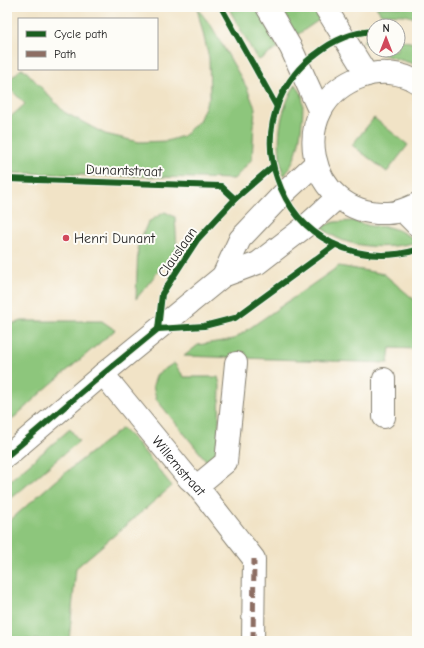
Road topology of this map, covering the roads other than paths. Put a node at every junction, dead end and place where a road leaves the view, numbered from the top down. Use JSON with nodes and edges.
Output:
{"nodes":[{"id":1,"x":267,"y":7,"type":"edge"},
{"id":2,"x":325,"y":7,"type":"edge"},
{"id":3,"x":367,"y":75,"type":"junction"},
{"id":4,"x":417,"y":82,"type":"edge"},
{"id":5,"x":320,"y":112,"type":"junction"},
{"id":6,"x":316,"y":163,"type":"junction"},
{"id":7,"x":338,"y":197,"type":"junction"},
{"id":8,"x":412,"y":214,"type":"edge"},
{"id":9,"x":223,"y":276,"type":"junction"},
{"id":10,"x":236,"y":363,"type":"dead end"},
{"id":11,"x":103,"y":374,"type":"junction"},
{"id":12,"x":384,"y":379,"type":"dead end"},
{"id":13,"x":384,"y":417,"type":"dead end"},
{"id":14,"x":7,"y":456,"type":"edge"},
{"id":15,"x":197,"y":486,"type":"junction"},
{"id":16,"x":253,"y":641,"type":"edge"}],
"edges":[{"from":1,"to":5,"type":"street"},
{"from":2,"to":3,"type":"street"},
{"from":3,"to":4,"type":"street"},
{"from":3,"to":5,"type":"street"},
{"from":5,"to":6,"type":"street"},
{"from":6,"to":7,"type":"street"},
{"from":6,"to":9,"type":"street"},
{"from":7,"to":8,"type":"street"},
{"from":7,"to":9,"type":"street"},
{"from":9,"to":11,"type":"street"},
{"from":10,"to":15,"type":"street"},
{"from":11,"to":14,"type":"street"},
{"from":11,"to":15,"type":"street","name":"Willemstraat"},
{"from":12,"to":13,"type":"street"},
{"from":15,"to":16,"type":"street","name":"Willemstraat"}]}
